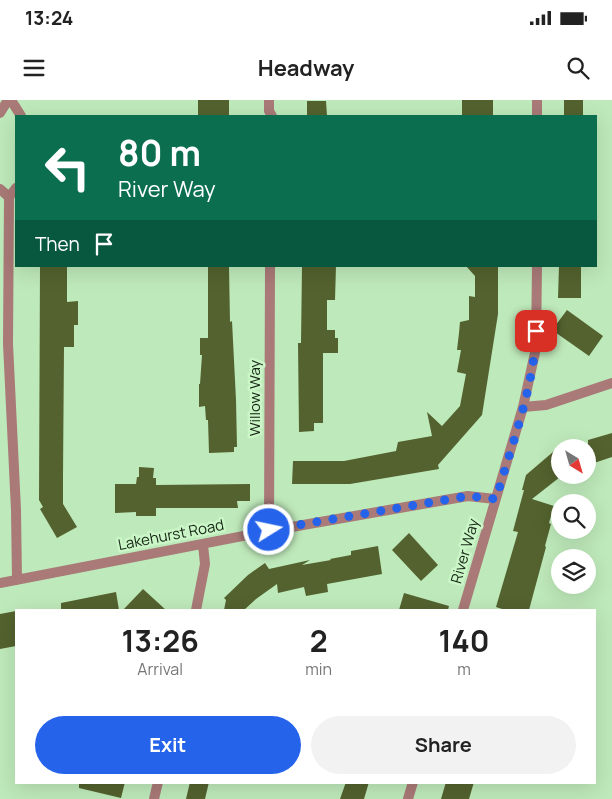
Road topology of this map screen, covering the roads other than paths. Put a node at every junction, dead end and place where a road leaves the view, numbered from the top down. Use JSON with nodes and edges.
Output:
{"nodes":[{"id":1,"x":9,"y":100,"type":"edge"},
{"id":2,"x":269,"y":100,"type":"edge"},
{"id":3,"x":536,"y":100,"type":"edge"},
{"id":4,"x":0,"y":113,"type":"edge"},
{"id":5,"x":20,"y":115,"type":"edge"},
{"id":6,"x":268,"y":115,"type":"edge"},
{"id":7,"x":536,"y":115,"type":"edge"},
{"id":8,"x":0,"y":189,"type":"edge"},
{"id":9,"x":15,"y":189,"type":"edge"},
{"id":10,"x":9,"y":197,"type":"junction"},
{"id":11,"x":270,"y":267,"type":"edge"},
{"id":12,"x":537,"y":267,"type":"edge"},
{"id":13,"x":612,"y":383,"type":"edge"},
{"id":14,"x":523,"y":407,"type":"junction"},
{"id":15,"x":496,"y":499,"type":"junction"},
{"id":16,"x":269,"y":530,"type":"junction"},
{"id":17,"x":203,"y":545,"type":"junction"},
{"id":18,"x":16,"y":580,"type":"junction"},
{"id":19,"x":0,"y":583,"type":"edge"},
{"id":20,"x":196,"y":609,"type":"edge"},
{"id":21,"x":463,"y":609,"type":"edge"},
{"id":22,"x":158,"y":784,"type":"edge"},
{"id":23,"x":412,"y":784,"type":"edge"},
{"id":24,"x":154,"y":799,"type":"edge"},
{"id":25,"x":408,"y":799,"type":"edge"}],
"edges":[{"from":1,"to":4,"type":"street"},
{"from":1,"to":5,"type":"street"},
{"from":2,"to":6,"type":"street"},
{"from":3,"to":7,"type":"street"},
{"from":8,"to":10,"type":"street"},
{"from":9,"to":10,"type":"street"},
{"from":10,"to":18,"type":"street"},
{"from":11,"to":16,"type":"street","name":"Willow Way"},
{"from":12,"to":14,"type":"street","name":"River Way"},
{"from":13,"to":14,"type":"street"},
{"from":14,"to":15,"type":"street","name":"River Way"},
{"from":15,"to":16,"type":"street","name":"Lakehurst Road"},
{"from":15,"to":21,"type":"street","name":"River Way"},
{"from":16,"to":17,"type":"street","name":"Lakehurst Road"},
{"from":17,"to":18,"type":"street","name":"Lakehurst Road"},
{"from":17,"to":20,"type":"street"},
{"from":18,"to":19,"type":"street","name":"Lakehurst Road"},
{"from":22,"to":24,"type":"street"},
{"from":23,"to":25,"type":"street"}]}
